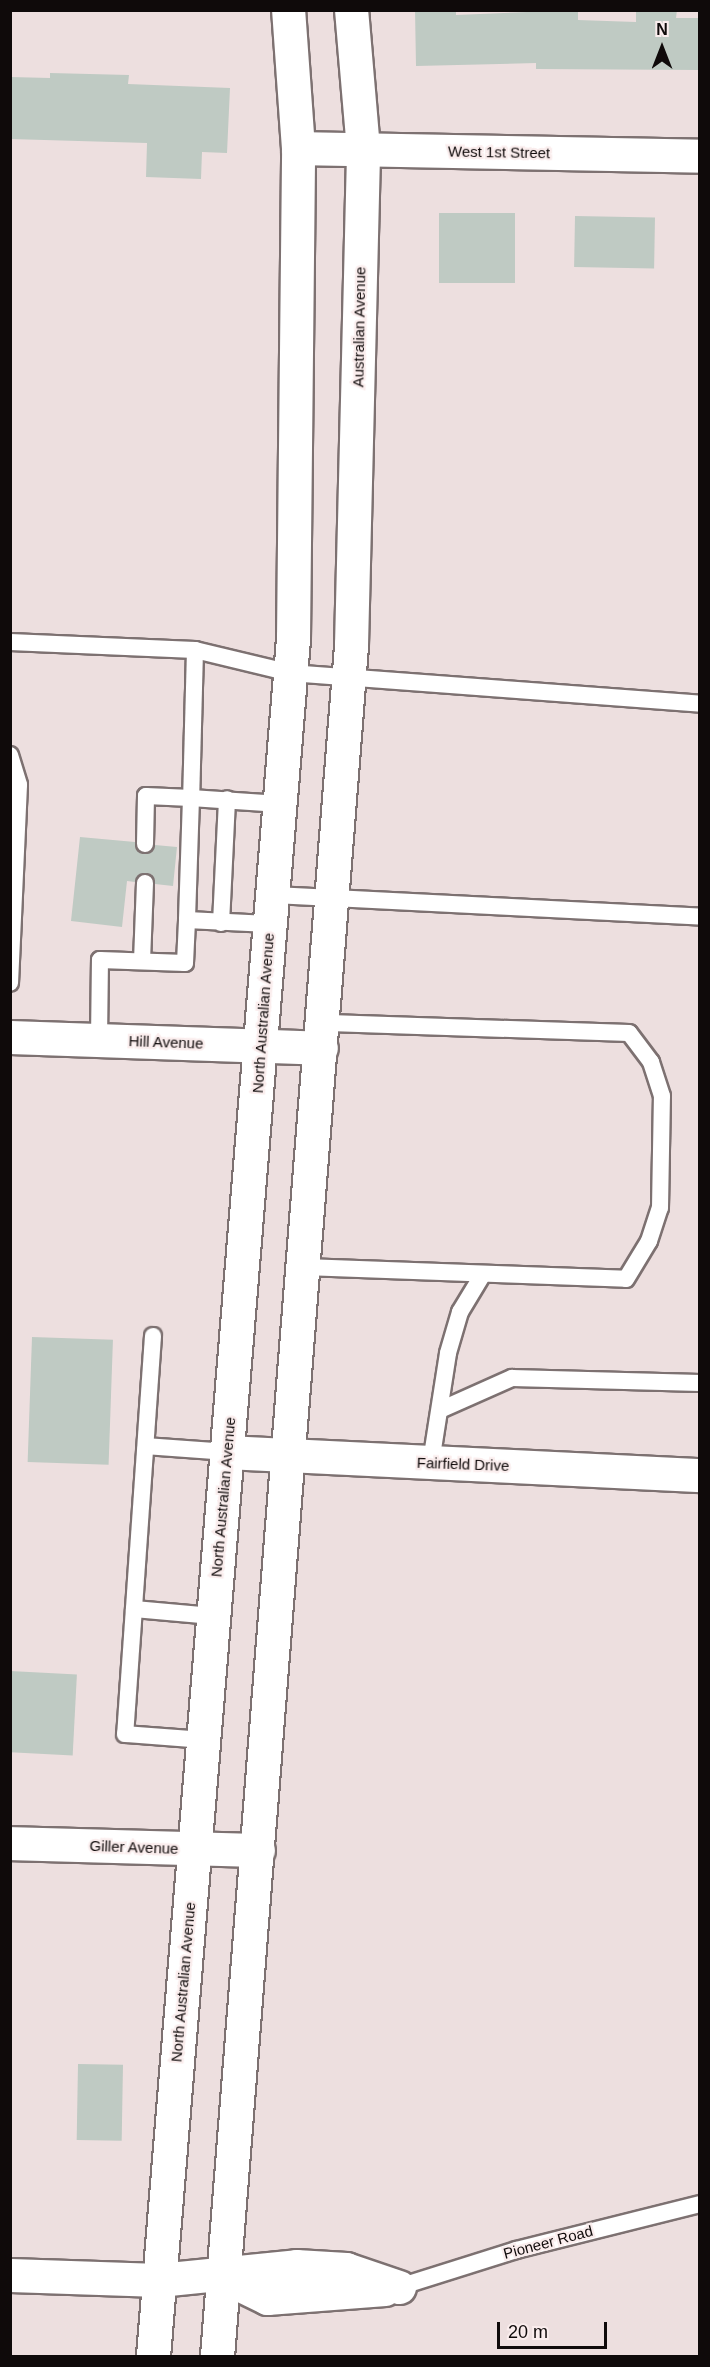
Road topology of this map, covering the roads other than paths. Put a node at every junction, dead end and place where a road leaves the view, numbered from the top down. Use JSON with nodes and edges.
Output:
{"nodes":[{"id":1,"x":288,"y":10,"type":"edge"},
{"id":2,"x":351,"y":10,"type":"edge"},
{"id":3,"x":298,"y":148,"type":"junction"},
{"id":4,"x":363,"y":149,"type":"junction"},
{"id":5,"x":699,"y":156,"type":"edge"},
{"id":6,"x":10,"y":642,"type":"edge"},
{"id":7,"x":195,"y":650,"type":"junction"},
{"id":8,"x":291,"y":674,"type":"junction"},
{"id":9,"x":349,"y":678,"type":"junction"},
{"id":10,"x":699,"y":704,"type":"edge"},
{"id":11,"x":10,"y":754,"type":"edge"},
{"id":12,"x":191,"y":798,"type":"junction"},
{"id":13,"x":227,"y":799,"type":"junction"},
{"id":14,"x":280,"y":804,"type":"junction"},
{"id":15,"x":145,"y":844,"type":"dead end"},
{"id":16,"x":145,"y":883,"type":"dead end"},
{"id":17,"x":332,"y":900,"type":"junction"},
{"id":18,"x":271,"y":910,"type":"junction"},
{"id":19,"x":699,"y":916,"type":"edge"},
{"id":20,"x":187,"y":920,"type":"junction"},
{"id":21,"x":221,"y":923,"type":"junction"},
{"id":22,"x":142,"y":962,"type":"junction"},
{"id":23,"x":10,"y":983,"type":"edge"},
{"id":24,"x":322,"y":1036,"type":"junction"},
{"id":25,"x":10,"y":1037,"type":"edge"},
{"id":26,"x":99,"y":1040,"type":"junction"},
{"id":27,"x":260,"y":1046,"type":"junction"},
{"id":28,"x":304,"y":1267,"type":"junction"},
{"id":29,"x":483,"y":1274,"type":"junction"},
{"id":30,"x":153,"y":1336,"type":"dead end"},
{"id":31,"x":699,"y":1383,"type":"edge"},
{"id":32,"x":440,"y":1410,"type":"junction"},
{"id":33,"x":146,"y":1446,"type":"junction"},
{"id":34,"x":227,"y":1452,"type":"junction"},
{"id":35,"x":289,"y":1457,"type":"junction"},
{"id":36,"x":432,"y":1462,"type":"junction"},
{"id":37,"x":699,"y":1475,"type":"edge"},
{"id":38,"x":134,"y":1609,"type":"junction"},
{"id":39,"x":213,"y":1616,"type":"junction"},
{"id":40,"x":203,"y":1740,"type":"junction"},
{"id":41,"x":10,"y":1842,"type":"edge"},
{"id":42,"x":194,"y":1849,"type":"junction"},
{"id":43,"x":258,"y":1851,"type":"junction"},
{"id":44,"x":699,"y":2204,"type":"edge"},
{"id":45,"x":10,"y":2275,"type":"edge"},
{"id":46,"x":224,"y":2277,"type":"junction"},
{"id":47,"x":159,"y":2280,"type":"junction"},
{"id":48,"x":399,"y":2287,"type":"joint"},
{"id":49,"x":153,"y":2356,"type":"edge"},
{"id":50,"x":217,"y":2356,"type":"edge"}],
"edges":[{"from":1,"to":3,"type":"main road"},
{"from":2,"to":4,"type":"main road","name":"Australian Avenue"},
{"from":3,"to":4,"type":"main road","name":"West 1st Street"},
{"from":3,"to":8,"type":"main road","name":"North Australian Avenue"},
{"from":4,"to":5,"type":"main road","name":"West 1st Street"},
{"from":4,"to":9,"type":"main road","name":"Australian Avenue"},
{"from":6,"to":7,"type":"lane"},
{"from":7,"to":8,"type":"lane"},
{"from":7,"to":12,"type":"lane"},
{"from":8,"to":9,"type":"lane"},
{"from":8,"to":14,"type":"main road","name":"North Australian Avenue"},
{"from":9,"to":10,"type":"lane"},
{"from":9,"to":17,"type":"main road"},
{"from":11,"to":23,"type":"lane"},
{"from":12,"to":13,"type":"lane"},
{"from":12,"to":15,"type":"lane"},
{"from":12,"to":20,"type":"lane"},
{"from":13,"to":14,"type":"lane"},
{"from":13,"to":21,"type":"lane"},
{"from":14,"to":18,"type":"main road","name":"North Australian Avenue"},
{"from":16,"to":22,"type":"lane"},
{"from":17,"to":18,"type":"lane"},
{"from":17,"to":19,"type":"lane"},
{"from":17,"to":24,"type":"main road"},
{"from":18,"to":21,"type":"lane"},
{"from":18,"to":27,"type":"main road","name":"North Australian Avenue"},
{"from":20,"to":21,"type":"lane"},
{"from":20,"to":22,"type":"lane"},
{"from":22,"to":26,"type":"lane"},
{"from":24,"to":27,"type":"main road","name":"Hill Avenue"},
{"from":24,"to":28,"type":"main road"},
{"from":24,"to":29,"type":"lane"},
{"from":25,"to":26,"type":"main road","name":"Hill Avenue"},
{"from":26,"to":27,"type":"main road","name":"Hill Avenue"},
{"from":27,"to":34,"type":"main road","name":"North Australian Avenue"},
{"from":28,"to":29,"type":"lane"},
{"from":28,"to":35,"type":"main road"},
{"from":29,"to":32,"type":"lane"},
{"from":30,"to":33,"type":"lane"},
{"from":31,"to":32,"type":"lane"},
{"from":32,"to":36,"type":"lane"},
{"from":33,"to":34,"type":"lane"},
{"from":33,"to":38,"type":"lane"},
{"from":34,"to":35,"type":"main road","name":"Fairfield Drive"},
{"from":34,"to":39,"type":"main road","name":"North Australian Avenue"},
{"from":35,"to":36,"type":"main road","name":"Fairfield Drive"},
{"from":35,"to":43,"type":"main road"},
{"from":36,"to":37,"type":"main road","name":"Fairfield Drive"},
{"from":38,"to":39,"type":"lane"},
{"from":38,"to":40,"type":"lane"},
{"from":39,"to":40,"type":"main road","name":"North Australian Avenue"},
{"from":40,"to":42,"type":"main road","name":"North Australian Avenue"},
{"from":41,"to":42,"type":"main road","name":"Giller Avenue"},
{"from":42,"to":43,"type":"main road","name":"Giller Avenue"},
{"from":42,"to":47,"type":"main road","name":"North Australian Avenue"},
{"from":43,"to":46,"type":"main road"},
{"from":44,"to":48,"type":"lane","name":"Pioneer Road"},
{"from":45,"to":47,"type":"main road","name":"Pioneer Road"},
{"from":46,"to":47,"type":"main road","name":"Pioneer Road"},
{"from":46,"to":48,"type":"main road","name":"Pioneer Road"},
{"from":46,"to":50,"type":"main road"},
{"from":47,"to":49,"type":"main road","name":"North Australian Avenue"}]}
